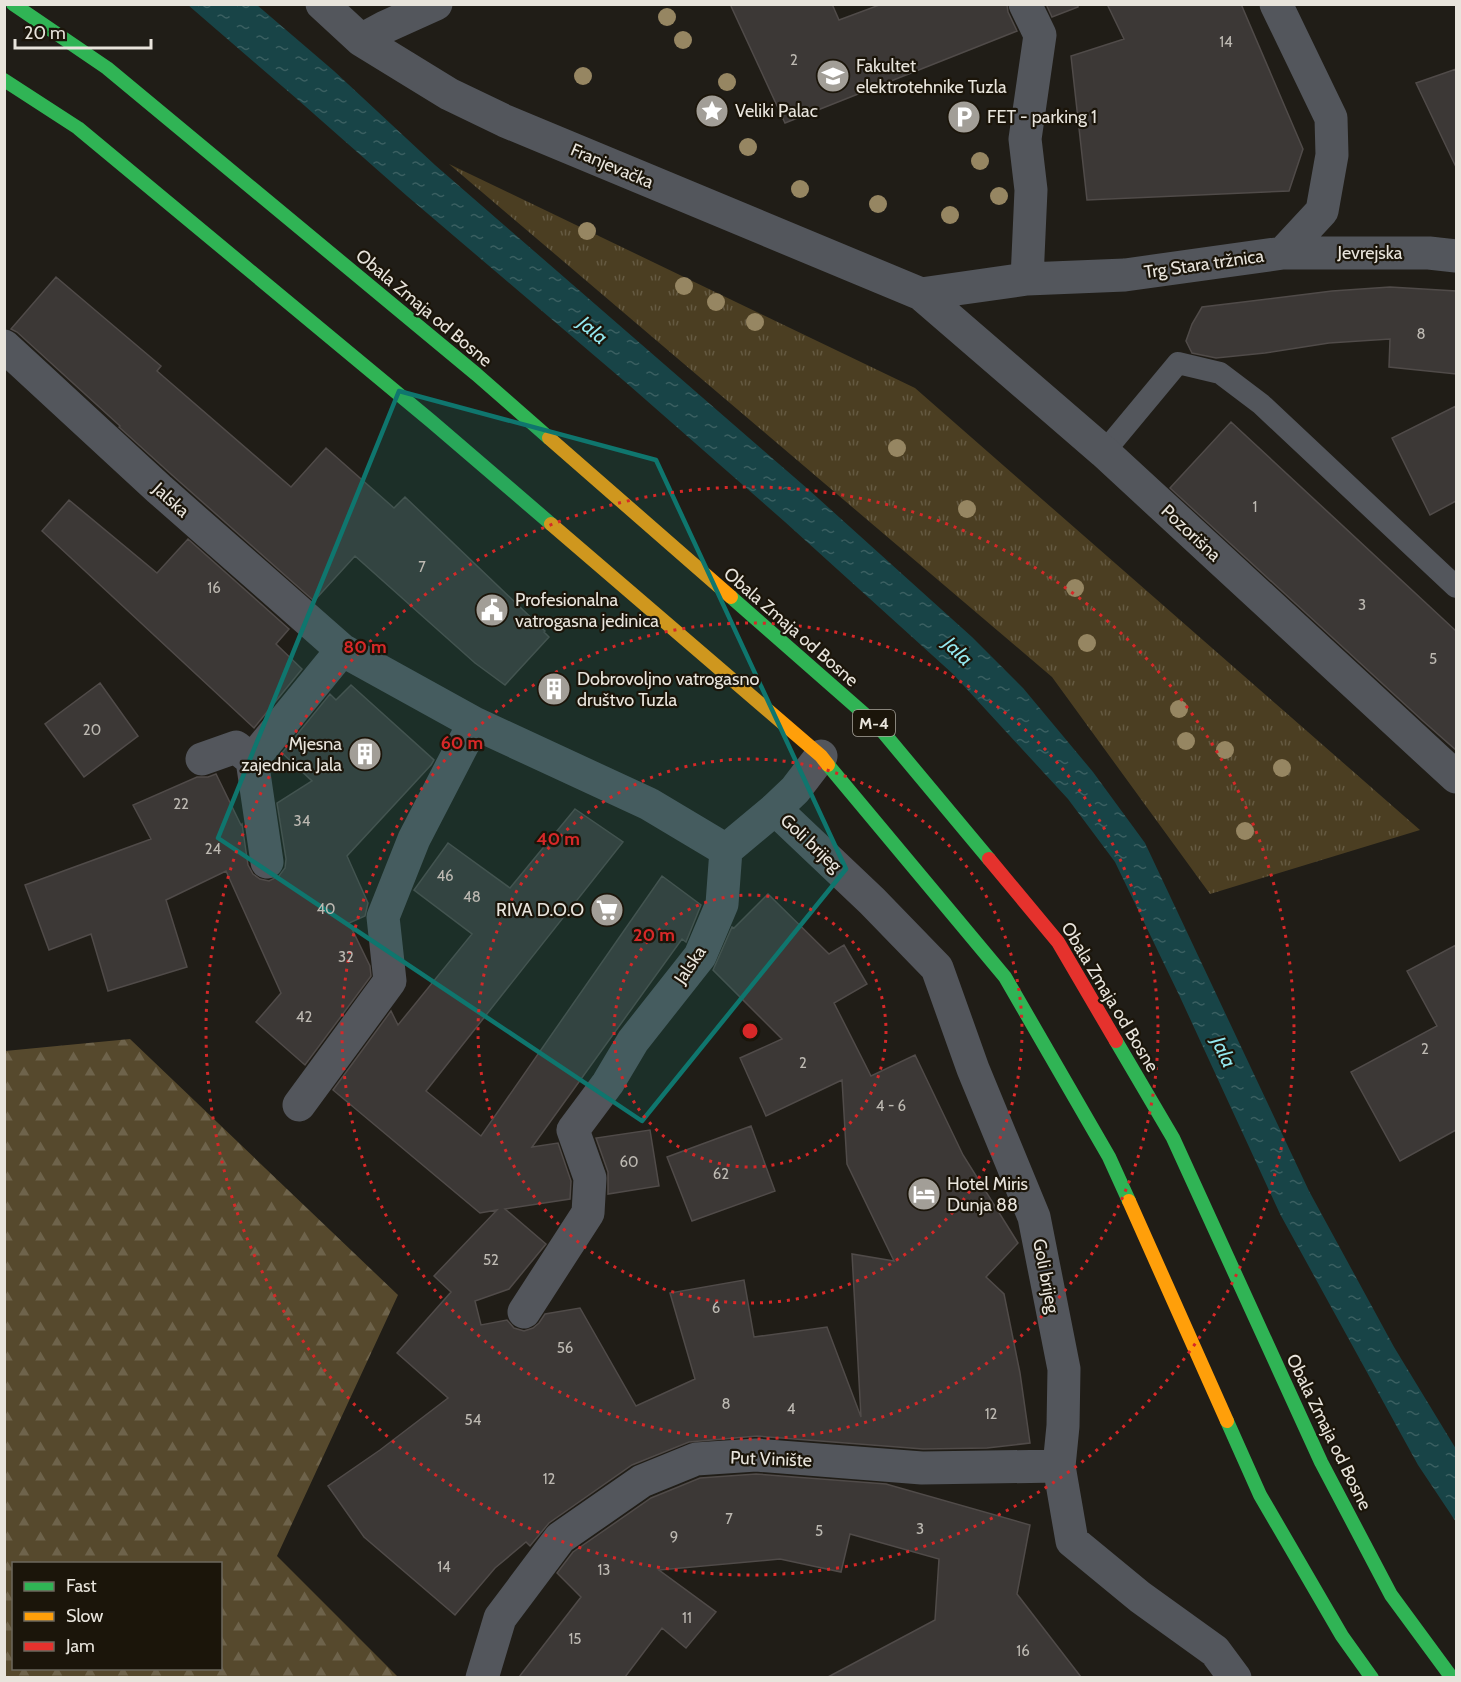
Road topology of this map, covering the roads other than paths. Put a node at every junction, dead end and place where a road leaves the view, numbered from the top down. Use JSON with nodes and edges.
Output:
{"nodes":[{"id":1,"x":13,"y":4,"type":"edge"},
{"id":2,"x":322,"y":4,"type":"edge"},
{"id":3,"x":436,"y":4,"type":"edge"},
{"id":4,"x":1024,"y":4,"type":"edge"},
{"id":5,"x":1276,"y":4,"type":"edge"},
{"id":6,"x":361,"y":40,"type":"junction"},
{"id":7,"x":4,"y":80,"type":"edge"},
{"id":8,"x":1283,"y":253,"type":"junction"},
{"id":9,"x":1456,"y":256,"type":"edge"},
{"id":10,"x":1027,"y":279,"type":"junction"},
{"id":11,"x":921,"y":294,"type":"junction"},
{"id":12,"x":4,"y":346,"type":"edge"},
{"id":13,"x":1104,"y":452,"type":"junction"},
{"id":14,"x":1456,"y":588,"type":"edge"},
{"id":15,"x":342,"y":650,"type":"junction"},
{"id":16,"x":474,"y":723,"type":"junction"},
{"id":17,"x":821,"y":756,"type":"junction"},
{"id":18,"x":202,"y":759,"type":"dead end"},
{"id":19,"x":252,"y":760,"type":"junction"},
{"id":20,"x":1456,"y":777,"type":"edge"},
{"id":21,"x":775,"y":809,"type":"junction"},
{"id":22,"x":726,"y":850,"type":"junction"},
{"id":23,"x":267,"y":862,"type":"dead end"},
{"id":24,"x":299,"y":1105,"type":"dead end"},
{"id":25,"x":524,"y":1312,"type":"dead end"},
{"id":26,"x":1059,"y":1467,"type":"junction"},
{"id":27,"x":482,"y":1677,"type":"edge"},
{"id":28,"x":1235,"y":1677,"type":"edge"},
{"id":29,"x":1372,"y":1677,"type":"edge"},
{"id":30,"x":1452,"y":1677,"type":"edge"}],
"edges":[{"from":1,"to":30,"type":"main road","name":"Obala Zmaja od Bosne","number":"M-4"},
{"from":2,"to":6,"type":"street","name":"Franjevačka"},
{"from":3,"to":6,"type":"street"},
{"from":4,"to":10,"type":"street"},
{"from":5,"to":8,"type":"street","name":"Trg Stara tržnica"},
{"from":6,"to":11,"type":"street","name":"Franjevačka"},
{"from":7,"to":17,"type":"main road"},
{"from":8,"to":9,"type":"street","name":"Jevrejska"},
{"from":8,"to":10,"type":"street","name":"Trg Stara tržnica"},
{"from":10,"to":11,"type":"street","name":"Trg Stara tržnica"},
{"from":11,"to":13,"type":"street","name":"Pozorišna"},
{"from":12,"to":15,"type":"street","name":"Jalska"},
{"from":13,"to":14,"type":"lane"},
{"from":13,"to":20,"type":"street","name":"Pozorišna"},
{"from":15,"to":16,"type":"street","name":"Jalska"},
{"from":15,"to":19,"type":"street"},
{"from":16,"to":22,"type":"street","name":"Jalska"},
{"from":16,"to":24,"type":"street"},
{"from":17,"to":21,"type":"street"},
{"from":17,"to":29,"type":"main road"},
{"from":18,"to":19,"type":"street"},
{"from":19,"to":23,"type":"street"},
{"from":21,"to":22,"type":"street"},
{"from":21,"to":26,"type":"street","name":"Goli brijeg"},
{"from":22,"to":25,"type":"street","name":"Jalska"},
{"from":26,"to":27,"type":"street","name":"Put Vinište"},
{"from":26,"to":28,"type":"street","name":"Goli brijeg"}]}
